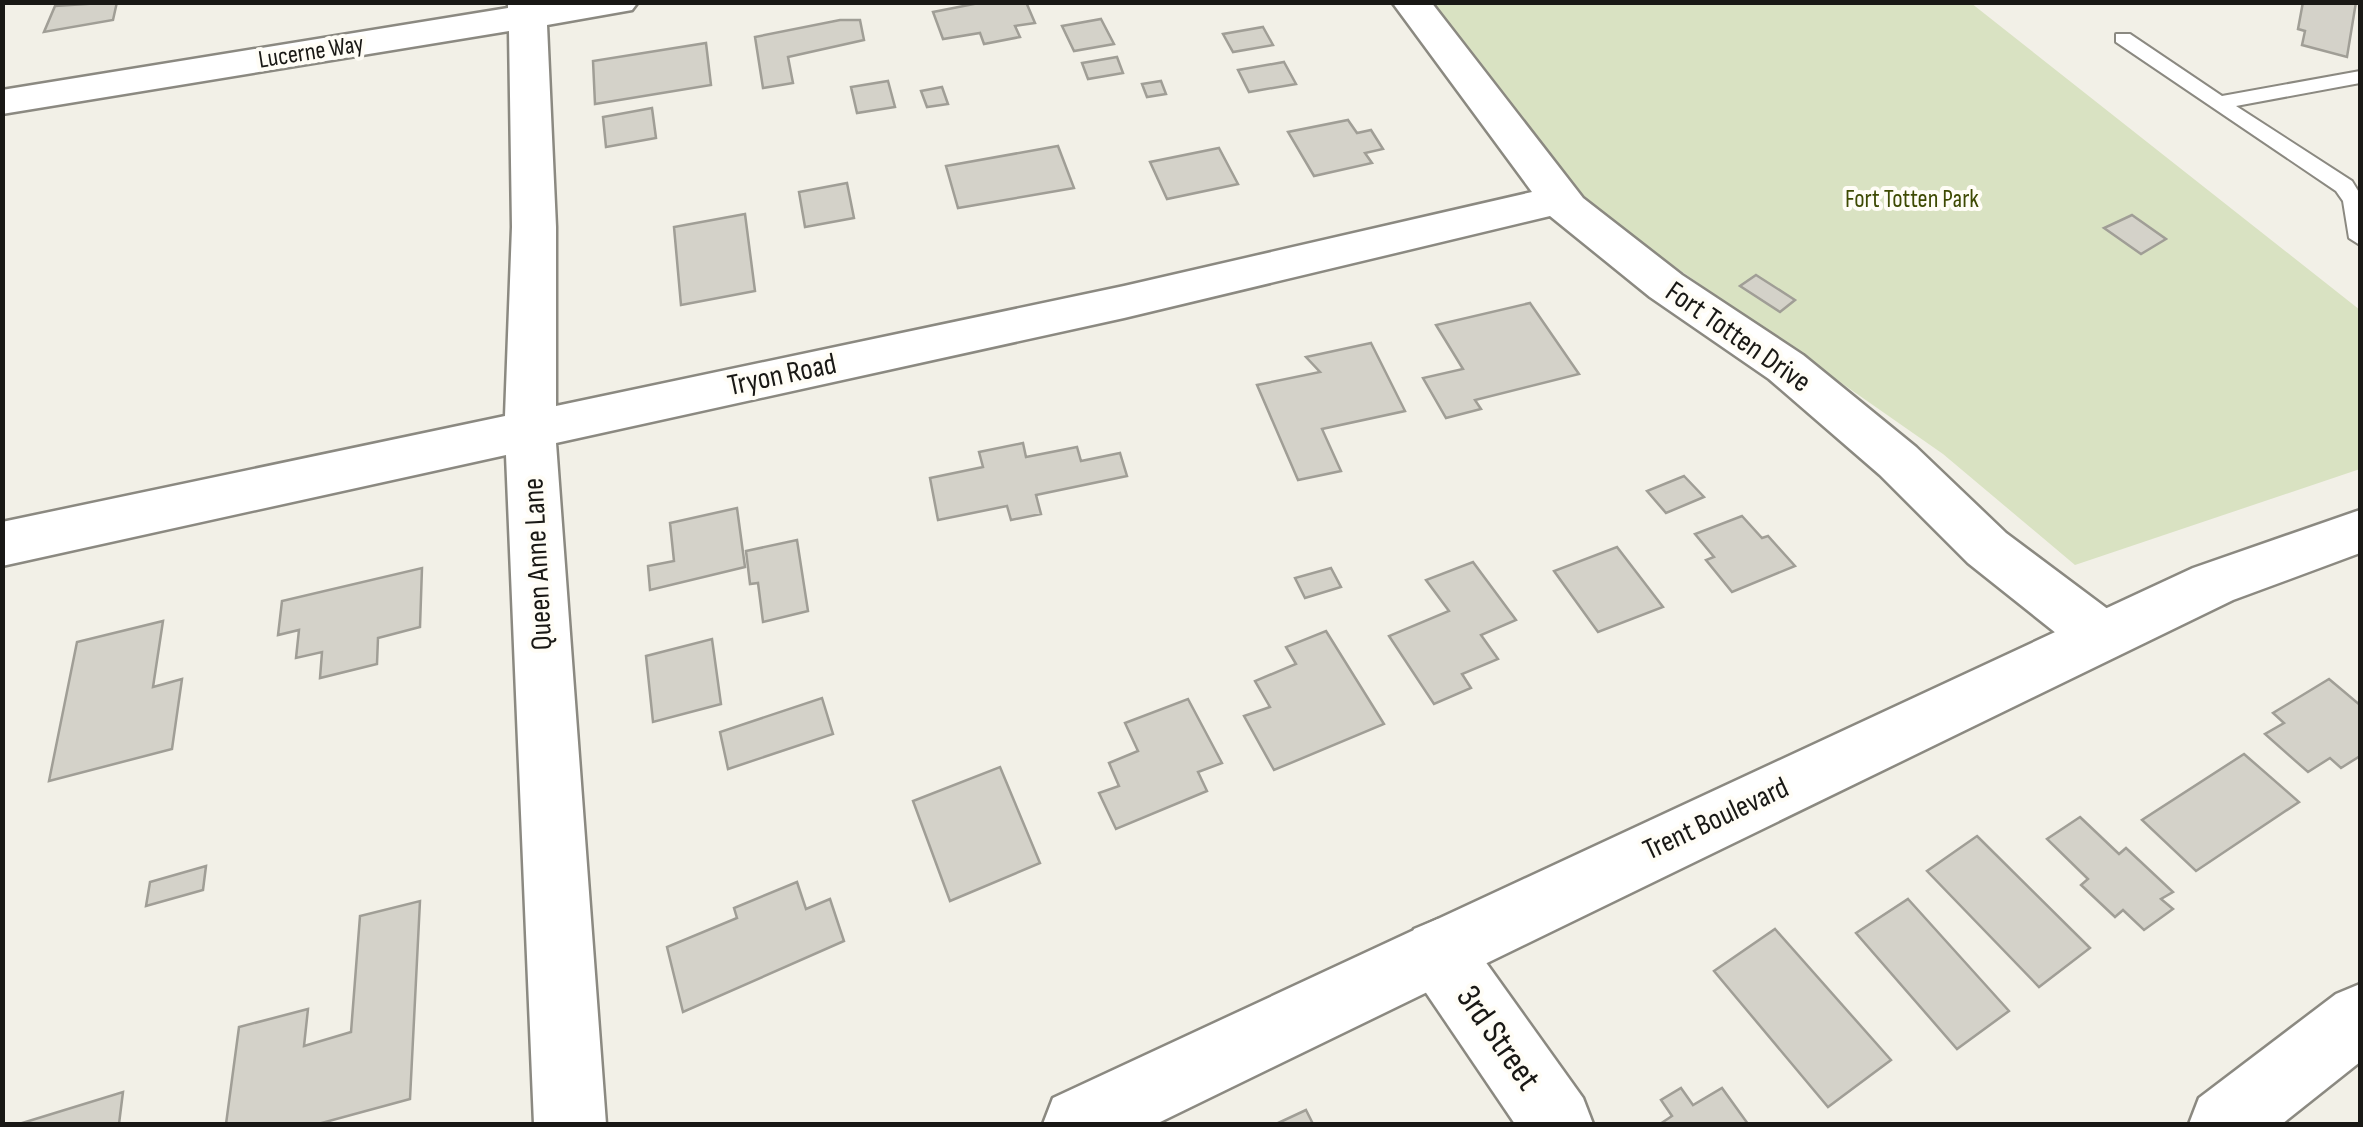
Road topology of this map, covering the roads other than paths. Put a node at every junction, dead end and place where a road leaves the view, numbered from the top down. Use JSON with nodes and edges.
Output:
{"nodes":[{"id":1,"x":620,"y":2,"type":"edge"},
{"id":2,"x":1411,"y":2,"type":"edge"},
{"id":3,"x":528,"y":9,"type":"edge"},
{"id":4,"x":2124,"y":38,"type":"dead end"},
{"id":5,"x":2360,"y":77,"type":"edge"},
{"id":6,"x":2,"y":102,"type":"edge"},
{"id":7,"x":2218,"y":103,"type":"junction"},
{"id":8,"x":1560,"y":200,"type":"junction"},
{"id":9,"x":2360,"y":238,"type":"edge"},
{"id":10,"x":530,"y":429,"type":"junction"},
{"id":11,"x":2360,"y":531,"type":"edge"},
{"id":12,"x":2,"y":544,"type":"edge"},
{"id":13,"x":2101,"y":636,"type":"junction"},
{"id":14,"x":1438,"y":952,"type":"junction"},
{"id":15,"x":2360,"y":1018,"type":"edge"},
{"id":16,"x":570,"y":1124,"type":"edge"},
{"id":17,"x":1079,"y":1124,"type":"edge"},
{"id":18,"x":1557,"y":1124,"type":"edge"},
{"id":19,"x":2225,"y":1124,"type":"edge"}],
"edges":[{"from":1,"to":3,"type":"street","name":"Lucerne Way"},
{"from":2,"to":8,"type":"street","name":"Fort Totten Drive"},
{"from":3,"to":6,"type":"street","name":"Lucerne Way"},
{"from":3,"to":10,"type":"street","name":"Queen Anne Lane"},
{"from":4,"to":7,"type":"lane"},
{"from":5,"to":7,"type":"lane"},
{"from":7,"to":9,"type":"lane"},
{"from":8,"to":10,"type":"street","name":"Tryon Road"},
{"from":8,"to":13,"type":"street","name":"Fort Totten Drive"},
{"from":10,"to":12,"type":"street","name":"Tryon Road"},
{"from":10,"to":16,"type":"street","name":"Queen Anne Lane"},
{"from":11,"to":13,"type":"street","name":"Trent Boulevard"},
{"from":13,"to":14,"type":"street","name":"Trent Boulevard"},
{"from":14,"to":17,"type":"street","name":"Trent Boulevard"},
{"from":14,"to":18,"type":"street","name":"3rd Street"},
{"from":15,"to":19,"type":"street"}]}
